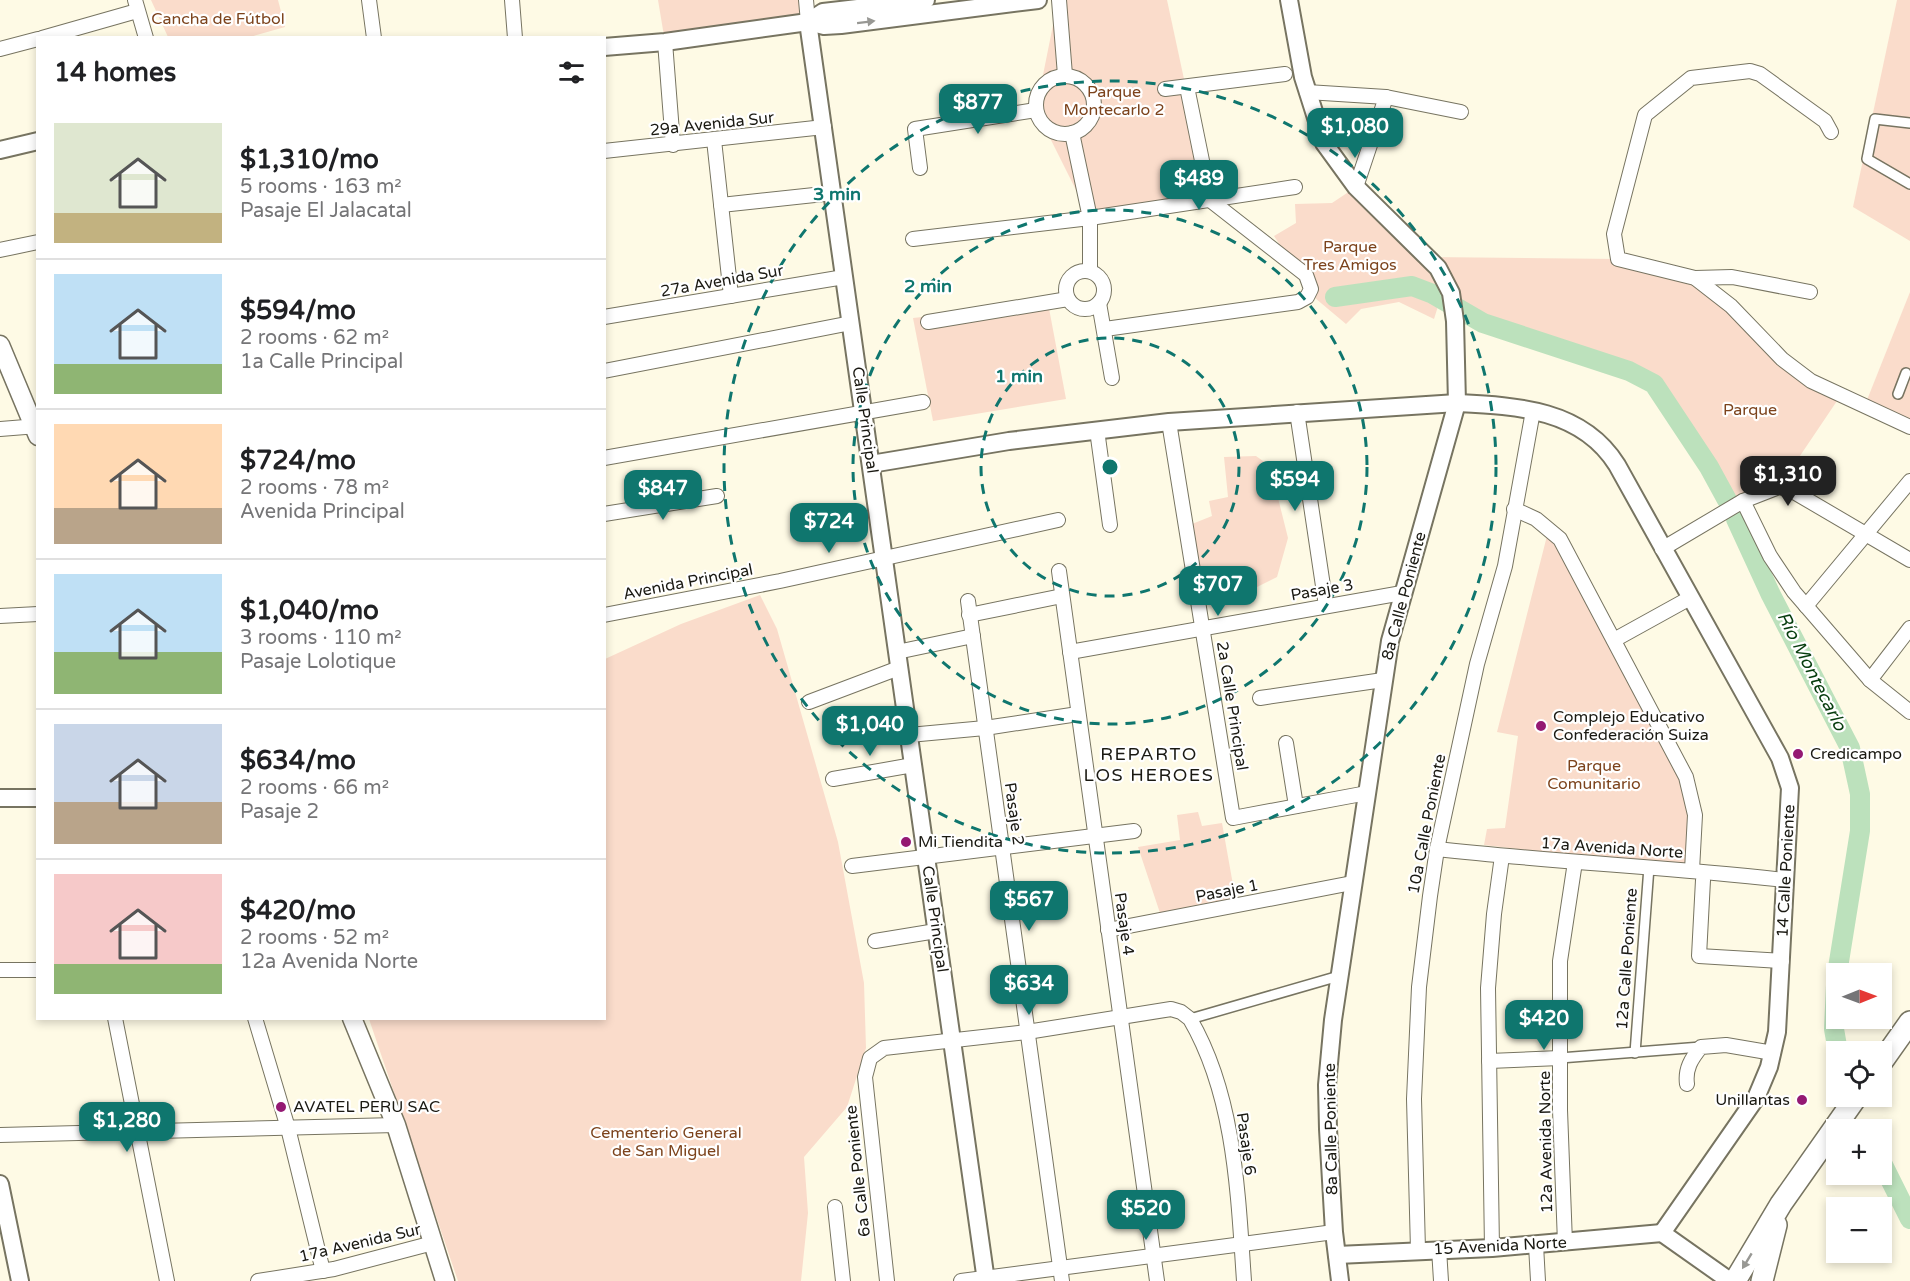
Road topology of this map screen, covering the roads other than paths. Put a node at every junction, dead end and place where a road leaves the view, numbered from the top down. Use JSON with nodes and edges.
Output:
{"nodes":[{"id":1,"x":369,"y":0,"type":"edge"},
{"id":2,"x":512,"y":0,"type":"edge"},
{"id":3,"x":806,"y":0,"type":"edge"},
{"id":4,"x":926,"y":0,"type":"edge"},
{"id":5,"x":1038,"y":0,"type":"edge"},
{"id":6,"x":1059,"y":0,"type":"edge"},
{"id":7,"x":1289,"y":0,"type":"edge"},
{"id":8,"x":136,"y":6,"type":"edge"},
{"id":9,"x":946,"y":6,"type":"edge"},
{"id":10,"x":808,"y":22,"type":"junction"},
{"id":11,"x":48,"y":36,"type":"edge"},
{"id":12,"x":145,"y":36,"type":"edge"},
{"id":13,"x":374,"y":36,"type":"edge"},
{"id":14,"x":515,"y":36,"type":"edge"},
{"id":15,"x":36,"y":40,"type":"edge"},
{"id":16,"x":665,"y":42,"type":"junction"},
{"id":17,"x":606,"y":47,"type":"edge"},
{"id":18,"x":0,"y":49,"type":"edge"},
{"id":19,"x":1285,"y":74,"type":"dead end"},
{"id":20,"x":1065,"y":75,"type":"junction"},
{"id":21,"x":1187,"y":87,"type":"junction"},
{"id":22,"x":1165,"y":89,"type":"dead end"},
{"id":23,"x":1307,"y":92,"type":"junction"},
{"id":24,"x":1386,"y":97,"type":"junction"},
{"id":25,"x":1036,"y":110,"type":"junction"},
{"id":26,"x":1461,"y":112,"type":"dead end"},
{"id":27,"x":1910,"y":123,"type":"edge"},
{"id":28,"x":824,"y":127,"type":"junction"},
{"id":29,"x":1831,"y":132,"type":"dead end"},
{"id":30,"x":1072,"y":133,"type":"junction"},
{"id":31,"x":714,"y":140,"type":"junction"},
{"id":32,"x":36,"y":141,"type":"edge"},
{"id":33,"x":673,"y":145,"type":"junction"},
{"id":34,"x":0,"y":150,"type":"edge"},
{"id":35,"x":606,"y":151,"type":"edge"},
{"id":36,"x":920,"y":168,"type":"dead end"},
{"id":37,"x":1910,"y":183,"type":"edge"},
{"id":38,"x":1295,"y":187,"type":"dead end"},
{"id":39,"x":1356,"y":187,"type":"junction"},
{"id":40,"x":833,"y":193,"type":"junction"},
{"id":41,"x":1210,"y":200,"type":"junction"},
{"id":42,"x":721,"y":205,"type":"junction"},
{"id":43,"x":1090,"y":218,"type":"junction"},
{"id":44,"x":913,"y":239,"type":"dead end"},
{"id":45,"x":36,"y":242,"type":"edge"},
{"id":46,"x":0,"y":250,"type":"edge"},
{"id":47,"x":1090,"y":271,"type":"junction"},
{"id":48,"x":844,"y":277,"type":"junction"},
{"id":49,"x":1695,"y":278,"type":"junction"},
{"id":50,"x":1810,"y":292,"type":"dead end"},
{"id":51,"x":731,"y":296,"type":"junction"},
{"id":52,"x":1068,"y":300,"type":"junction"},
{"id":53,"x":1099,"y":303,"type":"junction"},
{"id":54,"x":606,"y":317,"type":"edge"},
{"id":55,"x":928,"y":322,"type":"dead end"},
{"id":56,"x":851,"y":323,"type":"junction"},
{"id":57,"x":1105,"y":329,"type":"junction"},
{"id":58,"x":0,"y":345,"type":"edge"},
{"id":59,"x":606,"y":371,"type":"edge"},
{"id":60,"x":1909,"y":371,"type":"edge"},
{"id":61,"x":1112,"y":378,"type":"dead end"},
{"id":62,"x":1898,"y":394,"type":"dead end"},
{"id":63,"x":923,"y":402,"type":"dead end"},
{"id":64,"x":1457,"y":403,"type":"junction"},
{"id":65,"x":863,"y":411,"type":"junction"},
{"id":66,"x":1533,"y":411,"type":"junction"},
{"id":67,"x":1297,"y":412,"type":"junction"},
{"id":68,"x":1169,"y":422,"type":"junction"},
{"id":69,"x":1910,"y":427,"type":"edge"},
{"id":70,"x":0,"y":429,"type":"edge"},
{"id":71,"x":36,"y":429,"type":"edge"},
{"id":72,"x":1097,"y":430,"type":"junction"},
{"id":73,"x":606,"y":458,"type":"edge"},
{"id":74,"x":871,"y":464,"type":"junction"},
{"id":75,"x":1910,"y":481,"type":"edge"},
{"id":76,"x":717,"y":496,"type":"dead end"},
{"id":77,"x":1743,"y":501,"type":"junction"},
{"id":78,"x":1514,"y":509,"type":"junction"},
{"id":79,"x":606,"y":514,"type":"edge"},
{"id":80,"x":1059,"y":520,"type":"dead end"},
{"id":81,"x":1110,"y":525,"type":"dead end"},
{"id":82,"x":1866,"y":534,"type":"junction"},
{"id":83,"x":1662,"y":549,"type":"junction"},
{"id":84,"x":884,"y":559,"type":"junction"},
{"id":85,"x":1910,"y":560,"type":"edge"},
{"id":86,"x":1059,"y":571,"type":"dead end"},
{"id":87,"x":1402,"y":592,"type":"junction"},
{"id":88,"x":1062,"y":596,"type":"junction"},
{"id":89,"x":1690,"y":598,"type":"junction"},
{"id":90,"x":1326,"y":606,"type":"junction"},
{"id":91,"x":1806,"y":606,"type":"junction"},
{"id":92,"x":36,"y":614,"type":"edge"},
{"id":93,"x":606,"y":615,"type":"edge"},
{"id":94,"x":0,"y":616,"type":"edge"},
{"id":95,"x":1203,"y":628,"type":"junction"},
{"id":96,"x":1910,"y":628,"type":"edge"},
{"id":97,"x":973,"y":636,"type":"junction"},
{"id":98,"x":1614,"y":640,"type":"junction"},
{"id":99,"x":1070,"y":652,"type":"junction"},
{"id":100,"x":898,"y":660,"type":"junction"},
{"id":101,"x":1383,"y":680,"type":"junction"},
{"id":102,"x":1870,"y":680,"type":"junction"},
{"id":103,"x":1260,"y":698,"type":"dead end"},
{"id":104,"x":809,"y":702,"type":"dead end"},
{"id":105,"x":1910,"y":712,"type":"edge"},
{"id":106,"x":1078,"y":714,"type":"junction"},
{"id":107,"x":985,"y":728,"type":"junction"},
{"id":108,"x":909,"y":735,"type":"junction"},
{"id":109,"x":1286,"y":743,"type":"dead end"},
{"id":110,"x":913,"y":765,"type":"junction"},
{"id":111,"x":833,"y":779,"type":"dead end"},
{"id":112,"x":1367,"y":793,"type":"junction"},
{"id":113,"x":0,"y":798,"type":"edge"},
{"id":114,"x":36,"y":798,"type":"edge"},
{"id":115,"x":1296,"y":806,"type":"junction"},
{"id":116,"x":1134,"y":831,"type":"dead end"},
{"id":117,"x":1096,"y":837,"type":"junction"},
{"id":118,"x":1002,"y":849,"type":"junction"},
{"id":119,"x":1437,"y":849,"type":"junction"},
{"id":120,"x":1502,"y":856,"type":"junction"},
{"id":121,"x":926,"y":858,"type":"junction"},
{"id":122,"x":1575,"y":862,"type":"junction"},
{"id":123,"x":852,"y":866,"type":"dead end"},
{"id":124,"x":1649,"y":867,"type":"junction"},
{"id":125,"x":1692,"y":870,"type":"junction"},
{"id":126,"x":1785,"y":879,"type":"junction"},
{"id":127,"x":1703,"y":880,"type":"dead end"},
{"id":128,"x":1352,"y":883,"type":"junction"},
{"id":129,"x":1108,"y":930,"type":"junction"},
{"id":130,"x":936,"y":931,"type":"junction"},
{"id":131,"x":875,"y":941,"type":"dead end"},
{"id":132,"x":1782,"y":961,"type":"junction"},
{"id":133,"x":0,"y":970,"type":"edge"},
{"id":134,"x":36,"y":970,"type":"edge"},
{"id":135,"x":1339,"y":976,"type":"junction"},
{"id":136,"x":1120,"y":1018,"type":"junction"},
{"id":137,"x":1190,"y":1018,"type":"junction"},
{"id":138,"x":115,"y":1020,"type":"edge"},
{"id":139,"x":256,"y":1020,"type":"edge"},
{"id":140,"x":353,"y":1020,"type":"edge"},
{"id":141,"x":1910,"y":1022,"type":"edge"},
{"id":142,"x":1027,"y":1032,"type":"junction"},
{"id":143,"x":952,"y":1041,"type":"junction"},
{"id":144,"x":1701,"y":1047,"type":"junction"},
{"id":145,"x":1892,"y":1047,"type":"edge"},
{"id":146,"x":1635,"y":1053,"type":"junction"},
{"id":147,"x":1773,"y":1053,"type":"junction"},
{"id":148,"x":1560,"y":1058,"type":"junction"},
{"id":149,"x":1489,"y":1061,"type":"junction"},
{"id":150,"x":1687,"y":1084,"type":"dead end"},
{"id":151,"x":1849,"y":1107,"type":"edge"},
{"id":152,"x":396,"y":1125,"type":"junction"},
{"id":153,"x":288,"y":1128,"type":"junction"},
{"id":154,"x":139,"y":1131,"type":"junction"},
{"id":155,"x":0,"y":1135,"type":"edge"},
{"id":156,"x":0,"y":1184,"type":"edge"},
{"id":157,"x":1781,"y":1204,"type":"junction"},
{"id":158,"x":835,"y":1207,"type":"dead end"},
{"id":159,"x":1334,"y":1232,"type":"junction"},
{"id":160,"x":1662,"y":1233,"type":"junction"},
{"id":161,"x":433,"y":1243,"type":"junction"},
{"id":162,"x":1565,"y":1243,"type":"junction"},
{"id":163,"x":1242,"y":1244,"type":"junction"},
{"id":164,"x":1536,"y":1245,"type":"junction"},
{"id":165,"x":1492,"y":1248,"type":"junction"},
{"id":166,"x":1439,"y":1249,"type":"junction"},
{"id":167,"x":1418,"y":1250,"type":"junction"},
{"id":168,"x":1337,"y":1255,"type":"junction"},
{"id":169,"x":1153,"y":1256,"type":"junction"},
{"id":170,"x":323,"y":1271,"type":"junction"},
{"id":171,"x":1061,"y":1275,"type":"edge"},
{"id":172,"x":985,"y":1280,"type":"edge"},
{"id":173,"x":20,"y":1281,"type":"edge"},
{"id":174,"x":167,"y":1281,"type":"edge"},
{"id":175,"x":258,"y":1281,"type":"edge"},
{"id":176,"x":446,"y":1281,"type":"edge"},
{"id":177,"x":843,"y":1281,"type":"edge"},
{"id":178,"x":887,"y":1281,"type":"edge"},
{"id":179,"x":961,"y":1281,"type":"edge"},
{"id":180,"x":1157,"y":1281,"type":"edge"},
{"id":181,"x":1244,"y":1281,"type":"edge"},
{"id":182,"x":1341,"y":1281,"type":"edge"},
{"id":183,"x":1441,"y":1281,"type":"edge"},
{"id":184,"x":1538,"y":1281,"type":"edge"},
{"id":185,"x":1730,"y":1281,"type":"edge"},
{"id":186,"x":1735,"y":1281,"type":"edge"},
{"id":187,"x":1762,"y":1281,"type":"edge"}],
"edges":[{"from":1,"to":13,"type":"street"},
{"from":2,"to":14,"type":"street"},
{"from":3,"to":10,"type":"street"},
{"from":4,"to":10,"type":"street"},
{"from":5,"to":9,"type":"street"},
{"from":6,"to":20,"type":"street"},
{"from":7,"to":23,"type":"street","name":"8a Calle Poniente"},
{"from":8,"to":11,"type":"street"},
{"from":8,"to":12,"type":"street"},
{"from":10,"to":9,"type":"street","one_way":true},
{"from":10,"to":16,"type":"street"},
{"from":10,"to":28,"type":"street","name":"Calle Principal"},
{"from":15,"to":18,"type":"street"},
{"from":16,"to":17,"type":"street"},
{"from":16,"to":33,"type":"street"},
{"from":19,"to":21,"type":"street"},
{"from":20,"to":25,"type":"street"},
{"from":20,"to":30,"type":"street"},
{"from":21,"to":22,"type":"street"},
{"from":21,"to":41,"type":"street"},
{"from":23,"to":24,"type":"street"},
{"from":23,"to":39,"type":"street","name":"8a Calle Poniente"},
{"from":24,"to":26,"type":"street"},
{"from":24,"to":39,"type":"street"},
{"from":25,"to":30,"type":"street"},
{"from":25,"to":36,"type":"street"},
{"from":27,"to":37,"type":"street"},
{"from":28,"to":31,"type":"street","name":"29a Avenida Sur"},
{"from":28,"to":40,"type":"street","name":"Calle Principal"},
{"from":29,"to":49,"type":"street"},
{"from":30,"to":43,"type":"street"},
{"from":31,"to":33,"type":"street","name":"29a Avenida Sur"},
{"from":31,"to":42,"type":"street"},
{"from":32,"to":34,"type":"street"},
{"from":33,"to":35,"type":"street","name":"29a Avenida Sur"},
{"from":38,"to":41,"type":"street"},
{"from":39,"to":64,"type":"street","name":"8a Calle Poniente"},
{"from":40,"to":42,"type":"street"},
{"from":40,"to":48,"type":"street","name":"Calle Principal"},
{"from":41,"to":43,"type":"street"},
{"from":41,"to":57,"type":"street"},
{"from":42,"to":51,"type":"street"},
{"from":43,"to":44,"type":"street"},
{"from":43,"to":47,"type":"street"},
{"from":45,"to":46,"type":"street"},
{"from":47,"to":52,"type":"street"},
{"from":47,"to":53,"type":"street"},
{"from":48,"to":51,"type":"street","name":"27a Avenida Sur"},
{"from":48,"to":56,"type":"street","name":"Calle Principal"},
{"from":49,"to":50,"type":"street"},
{"from":49,"to":69,"type":"street"},
{"from":51,"to":54,"type":"street","name":"27a Avenida Sur"},
{"from":52,"to":53,"type":"street"},
{"from":52,"to":55,"type":"street"},
{"from":53,"to":57,"type":"street"},
{"from":56,"to":59,"type":"street"},
{"from":56,"to":65,"type":"street","name":"Calle Principal"},
{"from":57,"to":61,"type":"street"},
{"from":58,"to":71,"type":"main road"},
{"from":60,"to":62,"type":"street"},
{"from":63,"to":65,"type":"street"},
{"from":64,"to":66,"type":"street"},
{"from":64,"to":67,"type":"street"},
{"from":64,"to":87,"type":"street","name":"8a Calle Poniente"},
{"from":65,"to":73,"type":"street"},
{"from":65,"to":74,"type":"street","name":"Calle Principal"},
{"from":66,"to":78,"type":"street","name":"10a Calle Poniente"},
{"from":66,"to":83,"type":"street","name":"14 Calle Poniente"},
{"from":67,"to":68,"type":"street"},
{"from":67,"to":90,"type":"street"},
{"from":68,"to":72,"type":"street"},
{"from":68,"to":95,"type":"street","name":"2a Calle Principal"},
{"from":70,"to":71,"type":"street"},
{"from":72,"to":74,"type":"street"},
{"from":72,"to":81,"type":"street"},
{"from":74,"to":84,"type":"street","name":"Calle Principal"},
{"from":75,"to":82,"type":"street"},
{"from":76,"to":79,"type":"street"},
{"from":77,"to":82,"type":"street"},
{"from":77,"to":83,"type":"street"},
{"from":77,"to":91,"type":"street"},
{"from":78,"to":98,"type":"street"},
{"from":78,"to":119,"type":"street","name":"10a Calle Poniente"},
{"from":80,"to":84,"type":"street","name":"Avenida Principal"},
{"from":82,"to":85,"type":"street"},
{"from":82,"to":91,"type":"street"},
{"from":83,"to":89,"type":"street","name":"14 Calle Poniente"},
{"from":84,"to":93,"type":"street","name":"Avenida Principal"},
{"from":84,"to":100,"type":"street","name":"Calle Principal"},
{"from":86,"to":88,"type":"street","name":"Pasaje 4"},
{"from":87,"to":90,"type":"street","name":"Pasaje 3"},
{"from":87,"to":101,"type":"street","name":"8a Calle Poniente"},
{"from":88,"to":97,"type":"street","name":"Pasaje 2"},
{"from":88,"to":99,"type":"street","name":"Pasaje 4"},
{"from":89,"to":98,"type":"street"},
{"from":89,"to":126,"type":"street","name":"14 Calle Poniente"},
{"from":90,"to":95,"type":"street","name":"Pasaje 3"},
{"from":91,"to":102,"type":"street"},
{"from":92,"to":94,"type":"street"},
{"from":95,"to":99,"type":"street","name":"Pasaje 3"},
{"from":95,"to":115,"type":"street","name":"2a Calle Principal"},
{"from":96,"to":102,"type":"street"},
{"from":97,"to":100,"type":"street"},
{"from":97,"to":107,"type":"street","name":"Pasaje 2"},
{"from":98,"to":125,"type":"street"},
{"from":99,"to":106,"type":"street","name":"Pasaje 4"},
{"from":100,"to":104,"type":"street"},
{"from":100,"to":108,"type":"street","name":"Calle Principal"},
{"from":101,"to":103,"type":"street"},
{"from":101,"to":112,"type":"street","name":"8a Calle Poniente"},
{"from":102,"to":105,"type":"street"},
{"from":106,"to":107,"type":"street"},
{"from":106,"to":117,"type":"street","name":"Pasaje 4"},
{"from":107,"to":108,"type":"street"},
{"from":107,"to":118,"type":"street","name":"Pasaje 2"},
{"from":108,"to":110,"type":"street","name":"Calle Principal"},
{"from":109,"to":115,"type":"street"},
{"from":110,"to":111,"type":"street"},
{"from":110,"to":121,"type":"street","name":"Calle Principal"},
{"from":112,"to":115,"type":"street"},
{"from":112,"to":128,"type":"street","name":"8a Calle Poniente"},
{"from":113,"to":114,"type":"street"},
{"from":116,"to":117,"type":"street"},
{"from":117,"to":118,"type":"street"},
{"from":117,"to":129,"type":"street","name":"Pasaje 4"},
{"from":118,"to":121,"type":"street"},
{"from":118,"to":142,"type":"street","name":"Pasaje 2"},
{"from":119,"to":120,"type":"street","name":"17a Avenida Norte"},
{"from":119,"to":167,"type":"street","name":"10a Calle Poniente"},
{"from":120,"to":122,"type":"street","name":"17a Avenida Norte"},
{"from":120,"to":149,"type":"street"},
{"from":121,"to":123,"type":"street"},
{"from":121,"to":130,"type":"street","name":"Calle Principal"},
{"from":122,"to":124,"type":"street","name":"17a Avenida Norte"},
{"from":122,"to":148,"type":"street","name":"12a Avenida Norte"},
{"from":124,"to":125,"type":"street","name":"17a Avenida Norte"},
{"from":124,"to":146,"type":"street","name":"12a Calle Poniente"},
{"from":125,"to":126,"type":"street","name":"17a Avenida Norte"},
{"from":126,"to":132,"type":"street","name":"14 Calle Poniente"},
{"from":127,"to":132,"type":"street"},
{"from":128,"to":129,"type":"street","name":"Pasaje 1"},
{"from":128,"to":135,"type":"street","name":"8a Calle Poniente"},
{"from":129,"to":136,"type":"street","name":"Pasaje 4"},
{"from":130,"to":131,"type":"street"},
{"from":130,"to":143,"type":"street","name":"Calle Principal"},
{"from":132,"to":147,"type":"street","name":"14 Calle Poniente"},
{"from":133,"to":134,"type":"street"},
{"from":135,"to":137,"type":"street"},
{"from":135,"to":159,"type":"street","name":"8a Calle Poniente"},
{"from":136,"to":137,"type":"street"},
{"from":136,"to":142,"type":"street"},
{"from":136,"to":169,"type":"street","name":"Pasaje 4"},
{"from":137,"to":163,"type":"street","name":"Pasaje 6"},
{"from":138,"to":154,"type":"street"},
{"from":139,"to":153,"type":"street"},
{"from":140,"to":152,"type":"main road"},
{"from":141,"to":145,"type":"highway"},
{"from":142,"to":143,"type":"street"},
{"from":142,"to":171,"type":"street","name":"Pasaje 2"},
{"from":143,"to":172,"type":"street","name":"Calle Principal"},
{"from":143,"to":178,"type":"street","name":"6a Calle Poniente"},
{"from":144,"to":146,"type":"street"},
{"from":144,"to":147,"type":"street"},
{"from":144,"to":150,"type":"street"},
{"from":146,"to":148,"type":"street"},
{"from":147,"to":160,"type":"street","name":"14 Calle Poniente"},
{"from":148,"to":149,"type":"street"},
{"from":148,"to":162,"type":"street","name":"12a Avenida Norte"},
{"from":149,"to":165,"type":"street"},
{"from":151,"to":157,"type":"highway"},
{"from":152,"to":153,"type":"street"},
{"from":152,"to":161,"type":"main road"},
{"from":153,"to":154,"type":"street"},
{"from":153,"to":170,"type":"street"},
{"from":154,"to":155,"type":"street"},
{"from":154,"to":174,"type":"street"},
{"from":156,"to":173,"type":"street"},
{"from":157,"to":186,"type":"highway","one_way":true},
{"from":157,"to":187,"type":"highway"},
{"from":158,"to":177,"type":"street"},
{"from":159,"to":163,"type":"street"},
{"from":159,"to":168,"type":"street","name":"8a Calle Poniente"},
{"from":160,"to":162,"type":"street","name":"15 Avenida Norte"},
{"from":160,"to":185,"type":"street"},
{"from":161,"to":170,"type":"street","name":"17a Avenida Sur"},
{"from":161,"to":176,"type":"main road"},
{"from":162,"to":164,"type":"street","name":"15 Avenida Norte"},
{"from":163,"to":169,"type":"street"},
{"from":163,"to":181,"type":"street","name":"Pasaje 6"},
{"from":164,"to":165,"type":"street","name":"15 Avenida Norte"},
{"from":164,"to":184,"type":"street"},
{"from":165,"to":166,"type":"street","name":"15 Avenida Norte"},
{"from":166,"to":167,"type":"street","name":"15 Avenida Norte"},
{"from":166,"to":183,"type":"street"},
{"from":167,"to":168,"type":"street","name":"15 Avenida Norte"},
{"from":168,"to":182,"type":"street","name":"8a Calle Poniente"},
{"from":169,"to":171,"type":"street"},
{"from":169,"to":180,"type":"street","name":"Pasaje 4"},
{"from":170,"to":175,"type":"street","name":"17a Avenida Sur"},
{"from":171,"to":172,"type":"street"},
{"from":172,"to":179,"type":"street"}]}
